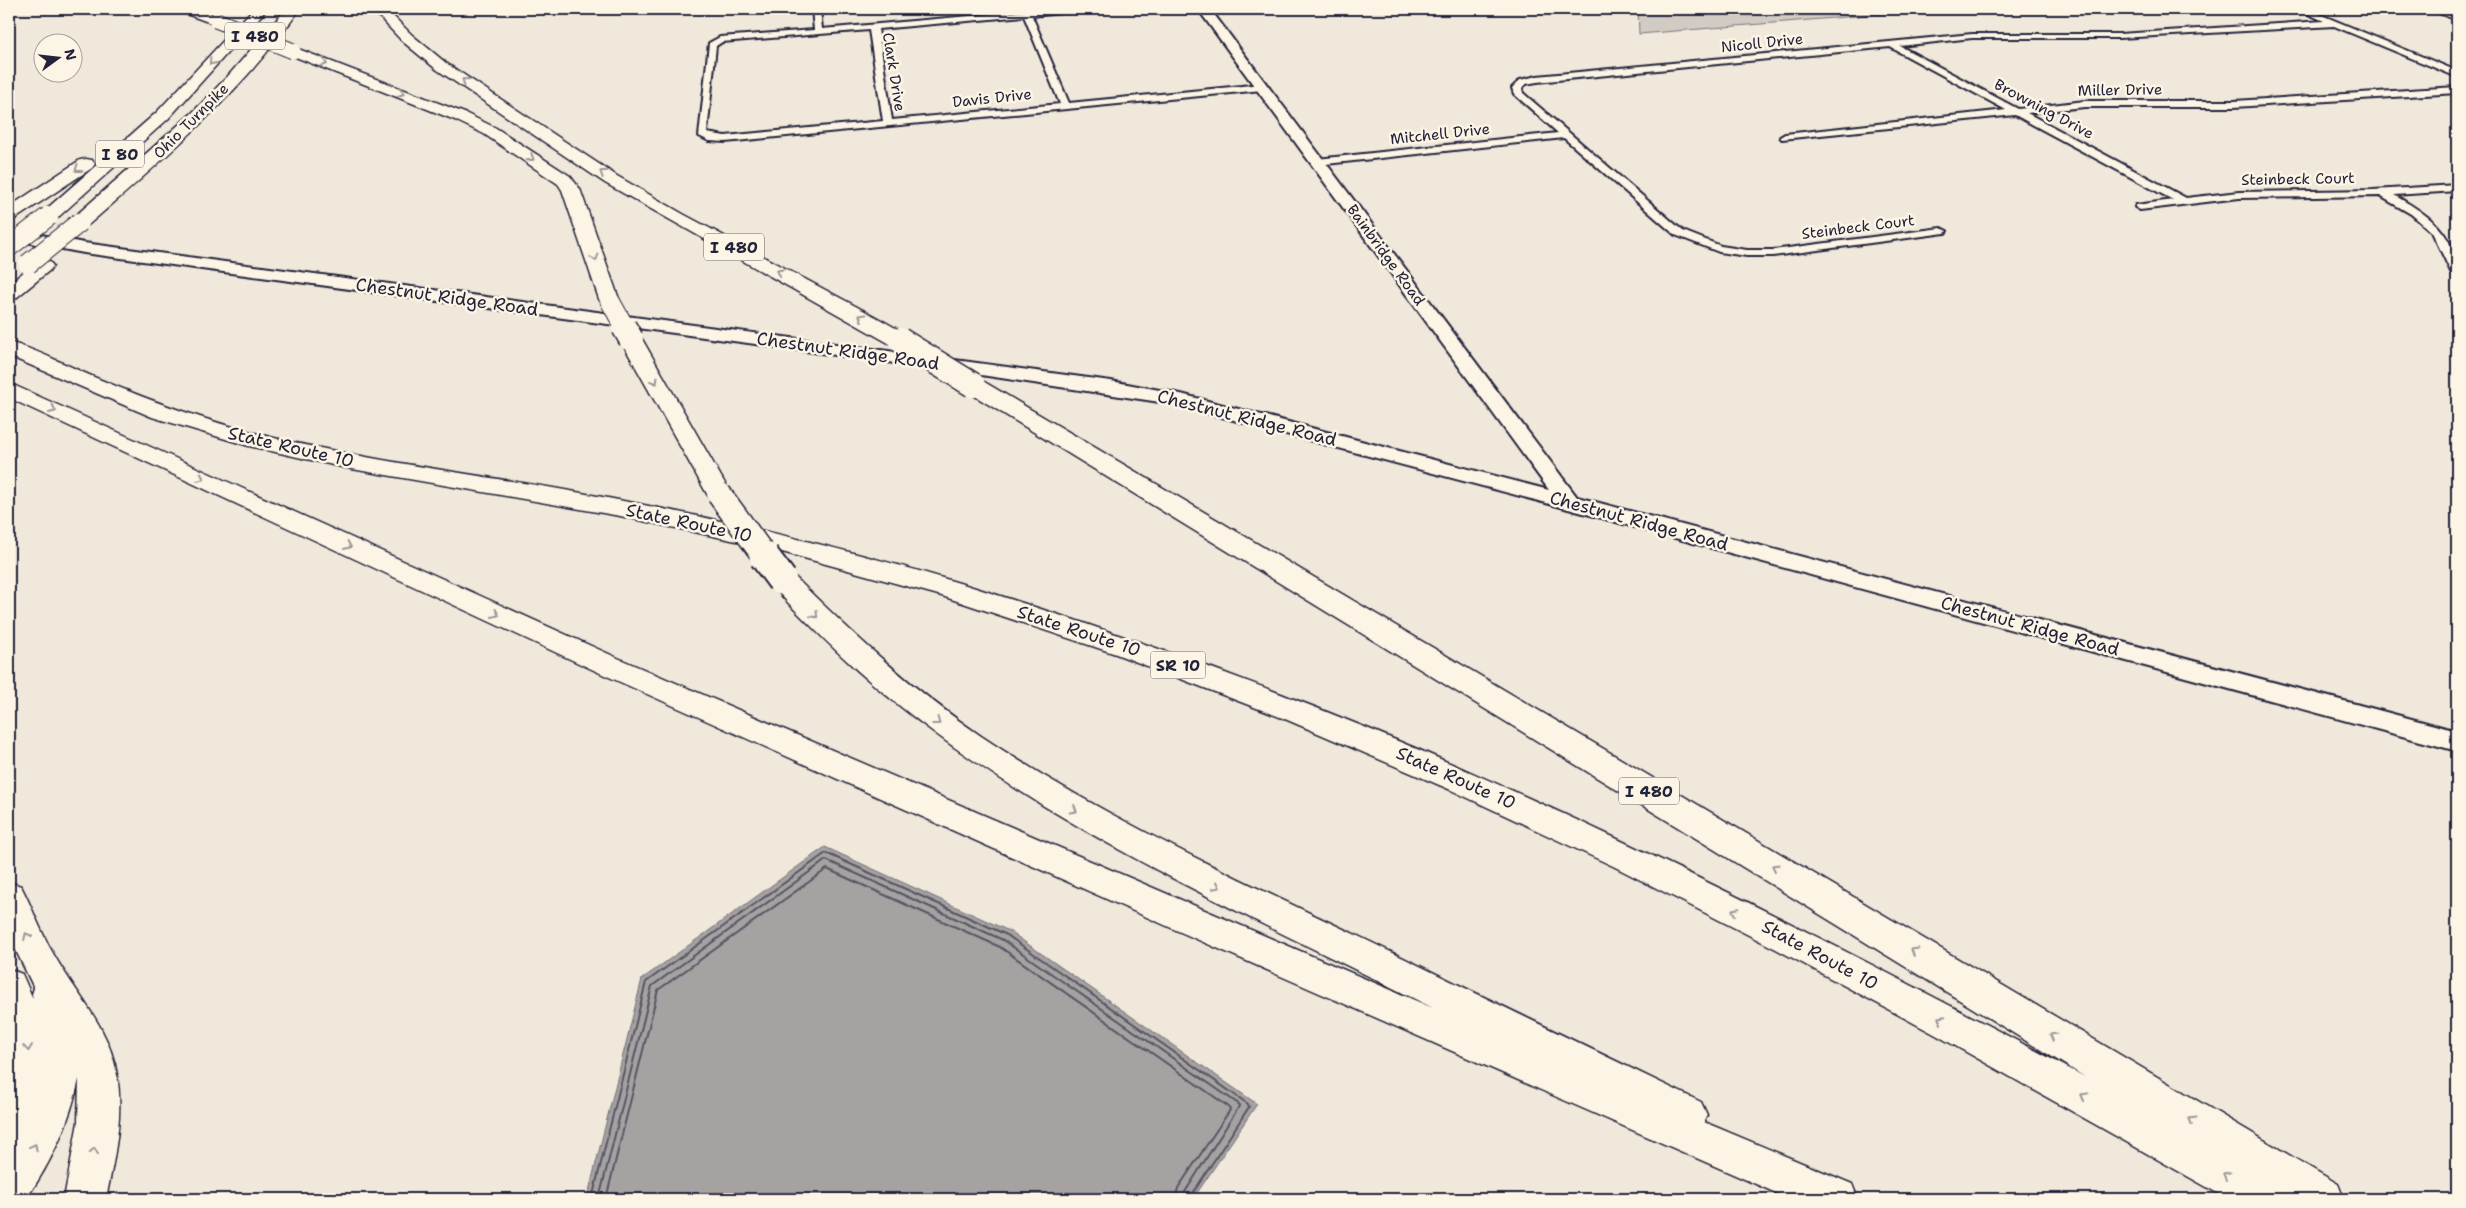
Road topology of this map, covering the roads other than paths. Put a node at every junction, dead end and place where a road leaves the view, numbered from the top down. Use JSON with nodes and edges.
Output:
{"nodes":[{"id":1,"x":186,"y":9,"type":"edge"},
{"id":2,"x":260,"y":9,"type":"edge"},
{"id":3,"x":293,"y":9,"type":"edge"},
{"id":4,"x":379,"y":9,"type":"edge"},
{"id":5,"x":816,"y":9,"type":"edge"},
{"id":6,"x":1083,"y":9,"type":"edge"},
{"id":7,"x":1204,"y":9,"type":"edge"},
{"id":8,"x":2301,"y":9,"type":"edge"},
{"id":9,"x":2432,"y":9,"type":"edge"},
{"id":10,"x":1027,"y":13,"type":"junction"},
{"id":11,"x":2457,"y":18,"type":"edge"},
{"id":12,"x":2336,"y":23,"type":"junction"},
{"id":13,"x":873,"y":26,"type":"junction"},
{"id":14,"x":818,"y":30,"type":"junction"},
{"id":15,"x":1891,"y":44,"type":"junction"},
{"id":16,"x":2457,"y":74,"type":"edge"},
{"id":17,"x":1262,"y":87,"type":"junction"},
{"id":18,"x":188,"y":89,"type":"junction"},
{"id":19,"x":2457,"y":90,"type":"edge"},
{"id":20,"x":1066,"y":106,"type":"junction"},
{"id":21,"x":2016,"y":112,"type":"junction"},
{"id":22,"x":888,"y":123,"type":"junction"},
{"id":23,"x":1566,"y":135,"type":"junction"},
{"id":24,"x":1785,"y":137,"type":"dead end"},
{"id":25,"x":1317,"y":162,"type":"junction"},
{"id":26,"x":2457,"y":188,"type":"edge"},
{"id":27,"x":2383,"y":193,"type":"junction"},
{"id":28,"x":2183,"y":201,"type":"junction"},
{"id":29,"x":2140,"y":207,"type":"dead end"},
{"id":30,"x":15,"y":212,"type":"edge"},
{"id":31,"x":1941,"y":231,"type":"dead end"},
{"id":32,"x":9,"y":234,"type":"edge"},
{"id":33,"x":9,"y":247,"type":"edge"},
{"id":34,"x":1779,"y":252,"type":"joint"},
{"id":35,"x":35,"y":265,"type":"junction"},
{"id":36,"x":2457,"y":272,"type":"edge"},
{"id":37,"x":9,"y":278,"type":"edge"},
{"id":38,"x":9,"y":294,"type":"edge"},
{"id":39,"x":9,"y":348,"type":"edge"},
{"id":40,"x":9,"y":390,"type":"edge"},
{"id":41,"x":1569,"y":502,"type":"junction"},
{"id":42,"x":2457,"y":741,"type":"edge"},
{"id":43,"x":9,"y":896,"type":"edge"},
{"id":44,"x":45,"y":973,"type":"junction"},
{"id":45,"x":9,"y":985,"type":"edge"},
{"id":46,"x":9,"y":1144,"type":"edge"},
{"id":47,"x":9,"y":1189,"type":"edge"},
{"id":48,"x":85,"y":1199,"type":"edge"},
{"id":49,"x":1837,"y":1199,"type":"edge"},
{"id":50,"x":1857,"y":1199,"type":"edge"},
{"id":51,"x":2268,"y":1199,"type":"edge"},
{"id":52,"x":2324,"y":1199,"type":"edge"}],
"edges":[{"from":1,"to":50,"type":"highway","number":"I 480","one_way":true,"bridge":true},
{"from":2,"to":18,"type":"highway","name":"Ohio Turnpike","number":"I 80","one_way":true},
{"from":3,"to":35,"type":"highway","name":"Ohio Turnpike","number":"I 80"},
{"from":52,"to":4,"type":"highway","number":"I 480","one_way":true,"bridge":true},
{"from":5,"to":14,"type":"street"},
{"from":6,"to":10,"type":"street"},
{"from":7,"to":17,"type":"street","name":"Bainbridge Road"},
{"from":8,"to":12,"type":"street"},
{"from":9,"to":11,"type":"street"},
{"from":10,"to":13,"type":"street"},
{"from":10,"to":20,"type":"street"},
{"from":12,"to":15,"type":"street","name":"Nicoll Drive"},
{"from":12,"to":16,"type":"street"},
{"from":13,"to":14,"type":"street"},
{"from":13,"to":22,"type":"street","name":"Clark Drive"},
{"from":14,"to":22,"type":"street","name":"Davis Drive"},
{"from":15,"to":21,"type":"street","name":"Browning Drive"},
{"from":15,"to":23,"type":"street","name":"Nicoll Drive"},
{"from":17,"to":20,"type":"street","name":"Davis Drive"},
{"from":17,"to":25,"type":"street","name":"Bainbridge Road"},
{"from":18,"to":30,"type":"highway","one_way":true},
{"from":18,"to":33,"type":"highway","name":"Ohio Turnpike","number":"I 80","bridge":true},
{"from":19,"to":21,"type":"street","name":"Miller Drive"},
{"from":20,"to":22,"type":"street","name":"Davis Drive"},
{"from":21,"to":24,"type":"street","name":"Miller Drive"},
{"from":21,"to":28,"type":"street","name":"Browning Drive"},
{"from":23,"to":25,"type":"street","name":"Mitchell Drive"},
{"from":23,"to":34,"type":"street","name":"Nicoll Drive"},
{"from":25,"to":41,"type":"street","name":"Bainbridge Road"},
{"from":26,"to":27,"type":"street","name":"Steinbeck Court"},
{"from":27,"to":28,"type":"street","name":"Steinbeck Court"},
{"from":27,"to":36,"type":"street"},
{"from":28,"to":29,"type":"street","name":"Steinbeck Court"},
{"from":31,"to":34,"type":"street","name":"Steinbeck Court"},
{"from":32,"to":41,"type":"street","name":"Chestnut Ridge Road"},
{"from":35,"to":37,"type":"highway"},
{"from":35,"to":38,"type":"highway"},
{"from":51,"to":39,"type":"highway","name":"State Route 10","number":"SR 10","one_way":true},
{"from":40,"to":49,"type":"highway","one_way":true},
{"from":41,"to":42,"type":"street","name":"Chestnut Ridge Road"},
{"from":44,"to":43,"type":"highway","one_way":true},
{"from":47,"to":44,"type":"highway","one_way":true},
{"from":48,"to":44,"type":"highway","one_way":true},
{"from":45,"to":46,"type":"highway","one_way":true}]}
